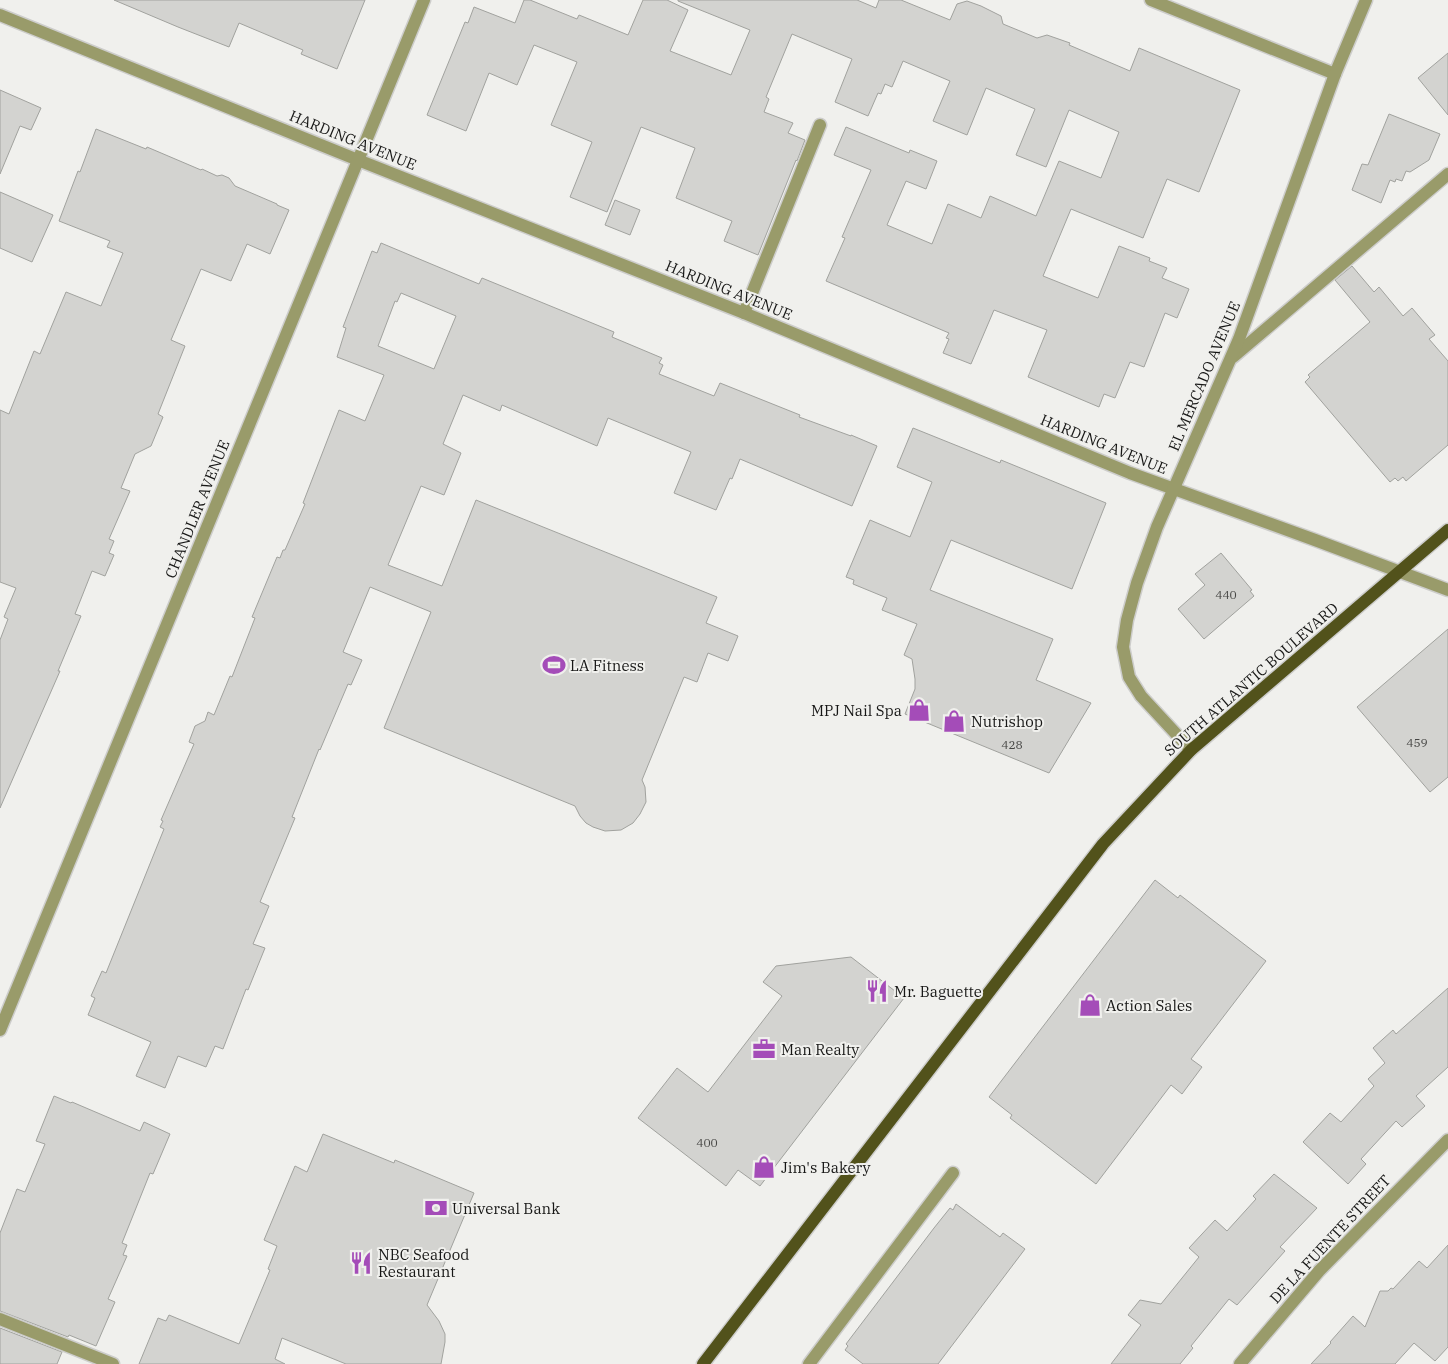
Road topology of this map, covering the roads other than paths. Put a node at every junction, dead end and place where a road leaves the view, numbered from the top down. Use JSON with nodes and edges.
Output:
{"nodes":[{"id":1,"x":424,"y":0,"type":"edge"},
{"id":2,"x":1152,"y":0,"type":"edge"},
{"id":3,"x":1366,"y":0,"type":"edge"},
{"id":4,"x":0,"y":15,"type":"edge"},
{"id":5,"x":1336,"y":74,"type":"junction"},
{"id":6,"x":820,"y":125,"type":"dead end"},
{"id":7,"x":358,"y":160,"type":"junction"},
{"id":8,"x":1448,"y":174,"type":"edge"},
{"id":9,"x":744,"y":313,"type":"junction"},
{"id":10,"x":1229,"y":360,"type":"junction"},
{"id":11,"x":1174,"y":490,"type":"junction"},
{"id":12,"x":1448,"y":530,"type":"edge"},
{"id":13,"x":1399,"y":572,"type":"junction"},
{"id":14,"x":1448,"y":590,"type":"edge"},
{"id":15,"x":1191,"y":750,"type":"junction"},
{"id":16,"x":0,"y":1030,"type":"edge"},
{"id":17,"x":1448,"y":1140,"type":"edge"},
{"id":18,"x":953,"y":1173,"type":"dead end"},
{"id":19,"x":0,"y":1319,"type":"edge"},
{"id":20,"x":113,"y":1364,"type":"edge"},
{"id":21,"x":702,"y":1364,"type":"edge"},
{"id":22,"x":809,"y":1364,"type":"edge"},
{"id":23,"x":1240,"y":1364,"type":"edge"}],
"edges":[{"from":1,"to":7,"type":"street","name":"CHANDLER AVENUE"},
{"from":2,"to":5,"type":"street"},
{"from":3,"to":5,"type":"street","name":"EL MERCADO AVENUE"},
{"from":4,"to":7,"type":"street","name":"HARDING AVENUE"},
{"from":5,"to":10,"type":"street","name":"EL MERCADO AVENUE"},
{"from":6,"to":9,"type":"street"},
{"from":7,"to":9,"type":"street","name":"HARDING AVENUE"},
{"from":7,"to":16,"type":"street","name":"CHANDLER AVENUE"},
{"from":8,"to":10,"type":"street"},
{"from":9,"to":11,"type":"street","name":"HARDING AVENUE"},
{"from":10,"to":11,"type":"street","name":"EL MERCADO AVENUE"},
{"from":11,"to":13,"type":"street","name":"HARDING AVENUE"},
{"from":11,"to":15,"type":"street","name":"EL MERCADO AVENUE"},
{"from":12,"to":13,"type":"main road","name":"SOUTH ATLANTIC BOULEVARD"},
{"from":13,"to":14,"type":"street","name":"HARDING AVENUE"},
{"from":13,"to":15,"type":"main road","name":"SOUTH ATLANTIC BOULEVARD"},
{"from":15,"to":21,"type":"main road","name":"SOUTH ATLANTIC BOULEVARD"},
{"from":17,"to":23,"type":"street","name":"DE LA FUENTE STREET"},
{"from":18,"to":22,"type":"street"},
{"from":19,"to":20,"type":"street"}]}
